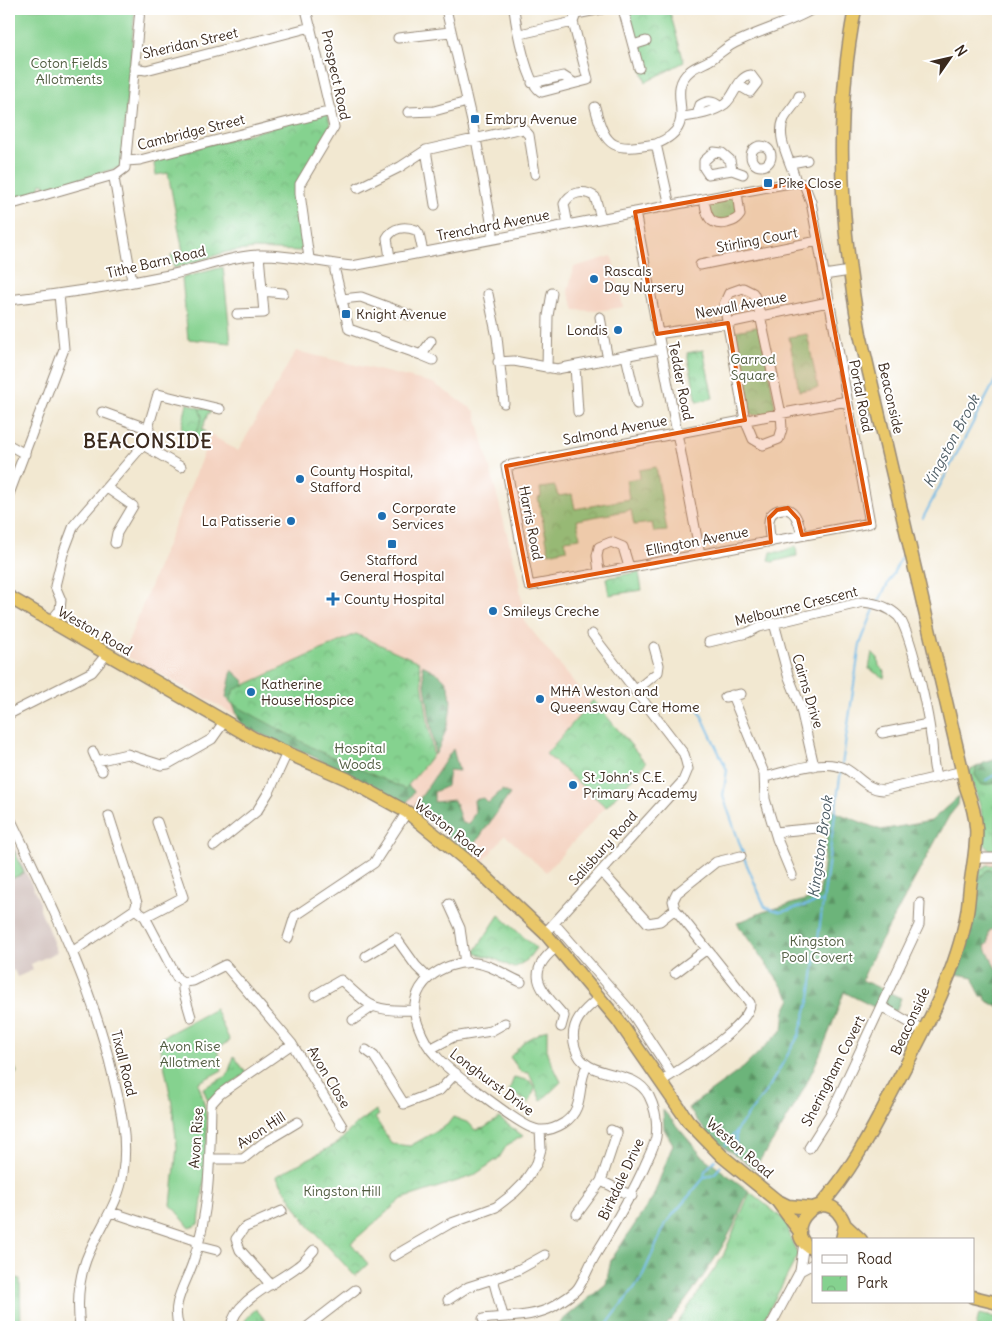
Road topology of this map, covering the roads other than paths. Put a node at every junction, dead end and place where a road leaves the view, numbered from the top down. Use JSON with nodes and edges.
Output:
{"nodes":[{"id":1,"x":140,"y":9,"type":"edge"},
{"id":2,"x":306,"y":9,"type":"edge"},
{"id":3,"x":446,"y":9,"type":"edge"},
{"id":4,"x":514,"y":9,"type":"edge"},
{"id":5,"x":602,"y":9,"type":"edge"},
{"id":6,"x":623,"y":9,"type":"edge"},
{"id":7,"x":813,"y":9,"type":"edge"},
{"id":8,"x":855,"y":9,"type":"edge"},
{"id":9,"x":575,"y":15,"type":"edge"},
{"id":10,"x":311,"y":27,"type":"junction"},
{"id":11,"x":450,"y":32,"type":"junction"},
{"id":12,"x":520,"y":34,"type":"junction"},
{"id":13,"x":398,"y":38,"type":"dead end"},
{"id":14,"x":646,"y":42,"type":"dead end"},
{"id":15,"x":632,"y":45,"type":"junction"},
{"id":16,"x":134,"y":68,"type":"junction"},
{"id":17,"x":639,"y":68,"type":"dead end"},
{"id":18,"x":738,"y":85,"type":"dead end"},
{"id":19,"x":467,"y":102,"type":"junction"},
{"id":20,"x":799,"y":102,"type":"dead end"},
{"id":21,"x":595,"y":106,"type":"dead end"},
{"id":22,"x":331,"y":111,"type":"junction"},
{"id":23,"x":408,"y":112,"type":"dead end"},
{"id":24,"x":683,"y":117,"type":"junction"},
{"id":25,"x":476,"y":139,"type":"junction"},
{"id":26,"x":656,"y":144,"type":"junction"},
{"id":27,"x":426,"y":150,"type":"junction"},
{"id":28,"x":807,"y":160,"type":"dead end"},
{"id":29,"x":126,"y":161,"type":"junction"},
{"id":30,"x":791,"y":162,"type":"junction"},
{"id":31,"x":754,"y":163,"type":"dead end"},
{"id":32,"x":732,"y":170,"type":"dead end"},
{"id":33,"x":117,"y":174,"type":"junction"},
{"id":34,"x":535,"y":174,"type":"dead end"},
{"id":35,"x":743,"y":174,"type":"junction"},
{"id":36,"x":797,"y":182,"type":"junction"},
{"id":37,"x":358,"y":188,"type":"dead end"},
{"id":38,"x":741,"y":192,"type":"junction"},
{"id":39,"x":704,"y":199,"type":"junction"},
{"id":40,"x":435,"y":205,"type":"dead end"},
{"id":41,"x":9,"y":206,"type":"edge"},
{"id":42,"x":670,"y":206,"type":"junction"},
{"id":43,"x":635,"y":212,"type":"junction"},
{"id":44,"x":601,"y":218,"type":"junction"},
{"id":45,"x":568,"y":225,"type":"junction"},
{"id":46,"x":491,"y":238,"type":"junction"},
{"id":47,"x":818,"y":242,"type":"junction"},
{"id":48,"x":423,"y":252,"type":"junction"},
{"id":49,"x":259,"y":255,"type":"junction"},
{"id":50,"x":309,"y":258,"type":"junction"},
{"id":51,"x":390,"y":258,"type":"junction"},
{"id":52,"x":335,"y":264,"type":"junction"},
{"id":53,"x":700,"y":265,"type":"dead end"},
{"id":54,"x":850,"y":272,"type":"junction"},
{"id":55,"x":824,"y":275,"type":"junction"},
{"id":56,"x":132,"y":281,"type":"junction"},
{"id":57,"x":262,"y":291,"type":"junction"},
{"id":58,"x":283,"y":293,"type":"dead end"},
{"id":59,"x":552,"y":293,"type":"dead end"},
{"id":60,"x":59,"y":294,"type":"junction"},
{"id":61,"x":488,"y":294,"type":"dead end"},
{"id":62,"x":342,"y":299,"type":"junction"},
{"id":63,"x":9,"y":300,"type":"edge"},
{"id":64,"x":828,"y":302,"type":"junction"},
{"id":65,"x":237,"y":314,"type":"dead end"},
{"id":66,"x":409,"y":315,"type":"dead end"},
{"id":67,"x":761,"y":316,"type":"junction"},
{"id":68,"x":600,"y":317,"type":"dead end"},
{"id":69,"x":728,"y":324,"type":"junction"},
{"id":70,"x":657,"y":334,"type":"junction"},
{"id":71,"x":431,"y":341,"type":"dead end"},
{"id":72,"x":660,"y":349,"type":"junction"},
{"id":73,"x":420,"y":355,"type":"junction"},
{"id":74,"x":626,"y":356,"type":"junction"},
{"id":75,"x":433,"y":360,"type":"dead end"},
{"id":76,"x":608,"y":360,"type":"junction"},
{"id":77,"x":498,"y":362,"type":"junction"},
{"id":78,"x":575,"y":366,"type":"junction"},
{"id":79,"x":547,"y":368,"type":"junction"},
{"id":80,"x":848,"y":401,"type":"junction"},
{"id":81,"x":504,"y":403,"type":"dead end"},
{"id":82,"x":638,"y":404,"type":"dead end"},
{"id":83,"x":220,"y":409,"type":"dead end"},
{"id":84,"x":102,"y":412,"type":"dead end"},
{"id":85,"x":578,"y":412,"type":"dead end"},
{"id":86,"x":781,"y":414,"type":"junction"},
{"id":87,"x":745,"y":420,"type":"junction"},
{"id":88,"x":149,"y":429,"type":"junction"},
{"id":89,"x":677,"y":432,"type":"junction"},
{"id":90,"x":144,"y":445,"type":"junction"},
{"id":91,"x":9,"y":446,"type":"edge"},
{"id":92,"x":25,"y":454,"type":"junction"},
{"id":93,"x":506,"y":466,"type":"joint"},
{"id":94,"x":181,"y":467,"type":"dead end"},
{"id":95,"x":107,"y":488,"type":"junction"},
{"id":96,"x":9,"y":494,"type":"edge"},
{"id":97,"x":870,"y":523,"type":"joint"},
{"id":98,"x":802,"y":535,"type":"junction"},
{"id":99,"x":771,"y":542,"type":"junction"},
{"id":100,"x":115,"y":543,"type":"dead end"},
{"id":101,"x":700,"y":554,"type":"junction"},
{"id":102,"x":629,"y":567,"type":"junction"},
{"id":103,"x":599,"y":572,"type":"junction"},
{"id":104,"x":529,"y":586,"type":"joint"},
{"id":105,"x":9,"y":597,"type":"edge"},
{"id":106,"x":50,"y":622,"type":"junction"},
{"id":107,"x":774,"y":623,"type":"junction"},
{"id":108,"x":592,"y":634,"type":"dead end"},
{"id":109,"x":709,"y":642,"type":"dead end"},
{"id":110,"x":654,"y":647,"type":"dead end"},
{"id":111,"x":106,"y":655,"type":"junction"},
{"id":112,"x":635,"y":690,"type":"junction"},
{"id":113,"x":732,"y":695,"type":"dead end"},
{"id":114,"x":9,"y":714,"type":"edge"},
{"id":115,"x":224,"y":722,"type":"junction"},
{"id":116,"x":928,"y":724,"type":"junction"},
{"id":117,"x":882,"y":733,"type":"dead end"},
{"id":118,"x":93,"y":752,"type":"dead end"},
{"id":119,"x":287,"y":753,"type":"junction"},
{"id":120,"x":97,"y":761,"type":"junction"},
{"id":121,"x":814,"y":766,"type":"junction"},
{"id":122,"x":102,"y":771,"type":"dead end"},
{"id":123,"x":963,"y":772,"type":"junction"},
{"id":124,"x":765,"y":777,"type":"junction"},
{"id":125,"x":936,"y":778,"type":"junction"},
{"id":126,"x":407,"y":812,"type":"junction"},
{"id":127,"x":9,"y":816,"type":"edge"},
{"id":128,"x":109,"y":816,"type":"dead end"},
{"id":129,"x":157,"y":822,"type":"dead end"},
{"id":130,"x":817,"y":828,"type":"dead end"},
{"id":131,"x":775,"y":832,"type":"junction"},
{"id":132,"x":214,"y":846,"type":"dead end"},
{"id":133,"x":741,"y":856,"type":"dead end"},
{"id":134,"x":975,"y":858,"type":"junction"},
{"id":135,"x":998,"y":858,"type":"edge"},
{"id":136,"x":601,"y":871,"type":"junction"},
{"id":137,"x":792,"y":875,"type":"dead end"},
{"id":138,"x":920,"y":903,"type":"dead end"},
{"id":139,"x":449,"y":904,"type":"dead end"},
{"id":140,"x":135,"y":909,"type":"junction"},
{"id":141,"x":675,"y":909,"type":"junction"},
{"id":142,"x":145,"y":917,"type":"junction"},
{"id":143,"x":554,"y":922,"type":"junction"},
{"id":144,"x":545,"y":933,"type":"junction"},
{"id":145,"x":288,"y":938,"type":"dead end"},
{"id":146,"x":557,"y":947,"type":"junction"},
{"id":147,"x":708,"y":949,"type":"junction"},
{"id":148,"x":72,"y":952,"type":"junction"},
{"id":149,"x":366,"y":956,"type":"dead end"},
{"id":150,"x":465,"y":963,"type":"junction"},
{"id":151,"x":675,"y":973,"type":"dead end"},
{"id":152,"x":428,"y":978,"type":"junction"},
{"id":153,"x":183,"y":982,"type":"junction"},
{"id":154,"x":521,"y":982,"type":"dead end"},
{"id":155,"x":315,"y":996,"type":"dead end"},
{"id":156,"x":600,"y":997,"type":"junction"},
{"id":157,"x":881,"y":1006,"type":"junction"},
{"id":158,"x":372,"y":1007,"type":"junction"},
{"id":159,"x":415,"y":1010,"type":"junction"},
{"id":160,"x":191,"y":1017,"type":"dead end"},
{"id":161,"x":353,"y":1020,"type":"dead end"},
{"id":162,"x":505,"y":1024,"type":"dead end"},
{"id":163,"x":562,"y":1027,"type":"dead end"},
{"id":164,"x":924,"y":1031,"type":"junction"},
{"id":165,"x":292,"y":1044,"type":"junction"},
{"id":166,"x":430,"y":1049,"type":"junction"},
{"id":167,"x":366,"y":1050,"type":"dead end"},
{"id":168,"x":587,"y":1066,"type":"junction"},
{"id":169,"x":456,"y":1073,"type":"junction"},
{"id":170,"x":672,"y":1074,"type":"junction"},
{"id":171,"x":660,"y":1082,"type":"junction"},
{"id":172,"x":298,"y":1122,"type":"dead end"},
{"id":173,"x":342,"y":1126,"type":"dead end"},
{"id":174,"x":540,"y":1130,"type":"junction"},
{"id":175,"x":611,"y":1130,"type":"dead end"},
{"id":176,"x":809,"y":1148,"type":"dead end"},
{"id":177,"x":210,"y":1159,"type":"junction"},
{"id":178,"x":601,"y":1180,"type":"junction"},
{"id":179,"x":840,"y":1184,"type":"junction"},
{"id":180,"x":632,"y":1196,"type":"junction"},
{"id":181,"x":776,"y":1200,"type":"junction"},
{"id":182,"x":816,"y":1207,"type":"junction"},
{"id":183,"x":836,"y":1210,"type":"junction"},
{"id":184,"x":282,"y":1211,"type":"dead end"},
{"id":185,"x":111,"y":1212,"type":"junction"},
{"id":186,"x":577,"y":1214,"type":"dead end"},
{"id":187,"x":846,"y":1225,"type":"junction"},
{"id":188,"x":843,"y":1238,"type":"edge"},
{"id":189,"x":859,"y":1238,"type":"edge"},
{"id":190,"x":806,"y":1241,"type":"edge"},
{"id":191,"x":198,"y":1243,"type":"junction"},
{"id":192,"x":218,"y":1250,"type":"dead end"},
{"id":193,"x":314,"y":1250,"type":"dead end"},
{"id":194,"x":394,"y":1256,"type":"dead end"},
{"id":195,"x":545,"y":1256,"type":"dead end"},
{"id":196,"x":812,"y":1265,"type":"edge"},
{"id":197,"x":800,"y":1271,"type":"junction"},
{"id":198,"x":493,"y":1279,"type":"junction"},
{"id":199,"x":271,"y":1285,"type":"junction"},
{"id":200,"x":355,"y":1290,"type":"dead end"},
{"id":201,"x":974,"y":1297,"type":"edge"},
{"id":202,"x":448,"y":1300,"type":"dead end"},
{"id":203,"x":998,"y":1303,"type":"edge"},
{"id":204,"x":503,"y":1316,"type":"junction"},
{"id":205,"x":483,"y":1319,"type":"dead end"},
{"id":206,"x":80,"y":1327,"type":"edge"},
{"id":207,"x":179,"y":1327,"type":"edge"},
{"id":208,"x":231,"y":1327,"type":"edge"},
{"id":209,"x":307,"y":1327,"type":"edge"},
{"id":210,"x":770,"y":1327,"type":"edge"}],
"edges":[{"from":1,"to":16,"type":"street"},
{"from":2,"to":10,"type":"street","name":"Prospect Road"},
{"from":3,"to":11,"type":"street"},
{"from":4,"to":12,"type":"street"},
{"from":5,"to":9,"type":"street"},
{"from":6,"to":15,"type":"street"},
{"from":7,"to":24,"type":"street"},
{"from":8,"to":54,"type":"highway","name":"Beaconside"},
{"from":9,"to":12,"type":"street"},
{"from":9,"to":12,"type":"street"},
{"from":10,"to":16,"type":"street","name":"Sheridan Street"},
{"from":10,"to":22,"type":"street","name":"Prospect Road"},
{"from":11,"to":13,"type":"street"},
{"from":11,"to":19,"type":"street"},
{"from":14,"to":15,"type":"street"},
{"from":15,"to":17,"type":"street"},
{"from":16,"to":29,"type":"street"},
{"from":18,"to":24,"type":"street"},
{"from":19,"to":23,"type":"street"},
{"from":19,"to":25,"type":"street"},
{"from":20,"to":30,"type":"street","name":"Portal Road"},
{"from":21,"to":26,"type":"street"},
{"from":22,"to":29,"type":"street","name":"Cambridge Street"},
{"from":22,"to":50,"type":"street","name":"Prospect Road"},
{"from":24,"to":26,"type":"street"},
{"from":25,"to":27,"type":"street"},
{"from":25,"to":34,"type":"street"},
{"from":25,"to":46,"type":"street"},
{"from":26,"to":42,"type":"street"},
{"from":27,"to":37,"type":"street"},
{"from":27,"to":40,"type":"street"},
{"from":28,"to":30,"type":"street"},
{"from":29,"to":33,"type":"street","name":"Cambridge Street"},
{"from":30,"to":36,"type":"street","name":"Portal Road"},
{"from":31,"to":35,"type":"street"},
{"from":32,"to":35,"type":"street"},
{"from":33,"to":41,"type":"street"},
{"from":33,"to":56,"type":"street"},
{"from":35,"to":38,"type":"street"},
{"from":36,"to":38,"type":"street","name":"Trenchard Avenue"},
{"from":36,"to":47,"type":"street","name":"Portal Road"},
{"from":38,"to":39,"type":"street","name":"Trenchard Avenue"},
{"from":38,"to":39,"type":"street"},
{"from":39,"to":42,"type":"street","name":"Trenchard Avenue"},
{"from":42,"to":43,"type":"street","name":"Trenchard Avenue"},
{"from":43,"to":44,"type":"street","name":"Trenchard Avenue"},
{"from":43,"to":70,"type":"street","name":"Tedder Road"},
{"from":44,"to":45,"type":"street","name":"Trenchard Avenue"},
{"from":44,"to":45,"type":"street","name":"Trenchard Avenue"},
{"from":45,"to":46,"type":"street","name":"Trenchard Avenue"},
{"from":46,"to":48,"type":"street","name":"Trenchard Avenue"},
{"from":47,"to":53,"type":"street","name":"Stirling Court"},
{"from":47,"to":55,"type":"street","name":"Portal Road"},
{"from":48,"to":51,"type":"street","name":"Trenchard Avenue"},
{"from":48,"to":51,"type":"street","name":"Trenchard Avenue"},
{"from":49,"to":50,"type":"street","name":"Tithe Barn Road"},
{"from":49,"to":56,"type":"street","name":"Tithe Barn Road"},
{"from":49,"to":57,"type":"street"},
{"from":50,"to":52,"type":"street","name":"Trenchard Avenue"},
{"from":51,"to":52,"type":"street","name":"Trenchard Avenue"},
{"from":52,"to":62,"type":"street"},
{"from":54,"to":55,"type":"street"},
{"from":54,"to":123,"type":"highway","name":"Beaconside"},
{"from":55,"to":64,"type":"street","name":"Portal Road"},
{"from":56,"to":60,"type":"street","name":"Tithe Barn Road"},
{"from":57,"to":58,"type":"street"},
{"from":57,"to":65,"type":"street"},
{"from":59,"to":79,"type":"street"},
{"from":60,"to":63,"type":"street","name":"Tithe Barn Road"},
{"from":60,"to":92,"type":"street"},
{"from":61,"to":77,"type":"street"},
{"from":62,"to":66,"type":"street"},
{"from":62,"to":73,"type":"street"},
{"from":64,"to":67,"type":"street","name":"Newall Avenue"},
{"from":64,"to":80,"type":"street","name":"Portal Road"},
{"from":67,"to":69,"type":"street","name":"Newall Avenue"},
{"from":67,"to":69,"type":"street"},
{"from":67,"to":86,"type":"street"},
{"from":68,"to":76,"type":"street"},
{"from":69,"to":70,"type":"street","name":"Newall Avenue"},
{"from":69,"to":87,"type":"street"},
{"from":70,"to":72,"type":"street","name":"Tedder Road"},
{"from":71,"to":73,"type":"street"},
{"from":72,"to":74,"type":"street"},
{"from":72,"to":89,"type":"street","name":"Tedder Road"},
{"from":73,"to":75,"type":"street"},
{"from":74,"to":76,"type":"street"},
{"from":74,"to":82,"type":"street"},
{"from":76,"to":78,"type":"street"},
{"from":77,"to":79,"type":"street"},
{"from":77,"to":81,"type":"street"},
{"from":78,"to":79,"type":"street"},
{"from":78,"to":85,"type":"street"},
{"from":80,"to":86,"type":"street","name":"Salmond Avenue"},
{"from":80,"to":97,"type":"street","name":"Portal Road"},
{"from":83,"to":88,"type":"street"},
{"from":84,"to":88,"type":"street"},
{"from":86,"to":87,"type":"street","name":"Salmond Avenue"},
{"from":86,"to":87,"type":"street"},
{"from":87,"to":89,"type":"street","name":"Salmond Avenue"},
{"from":88,"to":90,"type":"street"},
{"from":89,"to":93,"type":"street","name":"Salmond Avenue"},
{"from":89,"to":101,"type":"street","name":"Tedder Road"},
{"from":90,"to":94,"type":"street"},
{"from":90,"to":95,"type":"street"},
{"from":91,"to":92,"type":"street"},
{"from":92,"to":96,"type":"street"},
{"from":93,"to":104,"type":"street","name":"Harris Road"},
{"from":95,"to":100,"type":"street"},
{"from":95,"to":106,"type":"street"},
{"from":97,"to":98,"type":"street","name":"Ellington Avenue"},
{"from":98,"to":99,"type":"street","name":"Ellington Avenue"},
{"from":98,"to":99,"type":"street"},
{"from":99,"to":101,"type":"street","name":"Ellington Avenue"},
{"from":101,"to":102,"type":"street","name":"Ellington Avenue"},
{"from":102,"to":103,"type":"street","name":"Ellington Avenue"},
{"from":102,"to":103,"type":"street","name":"Ellington Avenue"},
{"from":103,"to":104,"type":"street","name":"Ellington Avenue"},
{"from":105,"to":106,"type":"highway","name":"Weston Road"},
{"from":106,"to":111,"type":"highway","name":"Weston Road"},
{"from":107,"to":109,"type":"street","name":"Melbourne Crescent"},
{"from":107,"to":116,"type":"street","name":"Melbourne Crescent"},
{"from":107,"to":121,"type":"street","name":"Cairns Drive"},
{"from":108,"to":112,"type":"street","name":"Salisbury Road"},
{"from":110,"to":112,"type":"street"},
{"from":111,"to":114,"type":"street"},
{"from":111,"to":115,"type":"highway","name":"Weston Road"},
{"from":112,"to":136,"type":"street","name":"Salisbury Road"},
{"from":113,"to":124,"type":"street"},
{"from":115,"to":119,"type":"highway","name":"Weston Road"},
{"from":115,"to":120,"type":"street"},
{"from":116,"to":117,"type":"street"},
{"from":116,"to":125,"type":"street","name":"Melbourne Crescent"},
{"from":118,"to":120,"type":"street"},
{"from":119,"to":126,"type":"highway","name":"Weston Road"},
{"from":119,"to":132,"type":"street"},
{"from":120,"to":122,"type":"street"},
{"from":121,"to":124,"type":"street"},
{"from":121,"to":125,"type":"street"},
{"from":123,"to":125,"type":"street"},
{"from":123,"to":134,"type":"highway","name":"Beaconside"},
{"from":124,"to":131,"type":"street"},
{"from":126,"to":144,"type":"highway","name":"Weston Road"},
{"from":126,"to":145,"type":"street"},
{"from":127,"to":148,"type":"street","name":"Tixall Road"},
{"from":128,"to":140,"type":"street"},
{"from":129,"to":142,"type":"street"},
{"from":130,"to":131,"type":"street"},
{"from":131,"to":137,"type":"street"},
{"from":133,"to":141,"type":"street"},
{"from":134,"to":135,"type":"street"},
{"from":134,"to":164,"type":"highway","name":"Beaconside"},
{"from":136,"to":141,"type":"street"},
{"from":136,"to":143,"type":"street","name":"Salisbury Road"},
{"from":138,"to":157,"type":"street","name":"Sheringham Covert"},
{"from":139,"to":150,"type":"street"},
{"from":140,"to":142,"type":"street"},
{"from":140,"to":148,"type":"street"},
{"from":141,"to":147,"type":"street"},
{"from":142,"to":153,"type":"street"},
{"from":143,"to":144,"type":"street","name":"Salisbury Road"},
{"from":143,"to":170,"type":"street"},
{"from":144,"to":146,"type":"highway","name":"Weston Road"},
{"from":146,"to":156,"type":"highway","name":"Weston Road"},
{"from":146,"to":163,"type":"street"},
{"from":147,"to":151,"type":"street"},
{"from":147,"to":170,"type":"street"},
{"from":148,"to":185,"type":"street","name":"Tixall Road"},
{"from":149,"to":152,"type":"street"},
{"from":150,"to":152,"type":"street"},
{"from":150,"to":154,"type":"street"},
{"from":152,"to":159,"type":"street"},
{"from":153,"to":160,"type":"street"},
{"from":153,"to":165,"type":"street"},
{"from":155,"to":158,"type":"street"},
{"from":156,"to":168,"type":"street"},
{"from":156,"to":171,"type":"highway","name":"Weston Road"},
{"from":157,"to":164,"type":"street","name":"Sheringham Covert"},
{"from":157,"to":176,"type":"street","name":"Sheringham Covert"},
{"from":158,"to":159,"type":"street"},
{"from":158,"to":161,"type":"street"},
{"from":159,"to":166,"type":"street","name":"Longhurst Drive"},
{"from":162,"to":166,"type":"street"},
{"from":164,"to":179,"type":"highway","name":"Beaconside"},
{"from":165,"to":173,"type":"street","name":"Avon Close"},
{"from":165,"to":177,"type":"street","name":"Avon Rise"},
{"from":166,"to":169,"type":"street","name":"Longhurst Drive"},
{"from":167,"to":169,"type":"street"},
{"from":168,"to":174,"type":"street","name":"Longhurst Drive"},
{"from":168,"to":180,"type":"street","name":"Birkdale Drive"},
{"from":169,"to":174,"type":"street","name":"Longhurst Drive"},
{"from":170,"to":171,"type":"street"},
{"from":171,"to":181,"type":"highway","name":"Weston Road"},
{"from":172,"to":177,"type":"street","name":"Avon Hill"},
{"from":174,"to":194,"type":"street"},
{"from":175,"to":178,"type":"street"},
{"from":177,"to":191,"type":"street","name":"Avon Rise"},
{"from":178,"to":180,"type":"street"},
{"from":178,"to":186,"type":"street"},
{"from":179,"to":182,"type":"highway","name":"Beaconside"},
{"from":179,"to":183,"type":"highway","name":"Beaconside"},
{"from":180,"to":204,"type":"street","name":"Birkdale Drive"},
{"from":181,"to":182,"type":"highway","name":"Weston Road"},
{"from":181,"to":190,"type":"highway","name":"Weston Road"},
{"from":182,"to":183,"type":"highway","name":"Weston Road"},
{"from":182,"to":190,"type":"highway","name":"Beaconside"},
{"from":183,"to":187,"type":"highway"},
{"from":184,"to":199,"type":"street"},
{"from":185,"to":191,"type":"street"},
{"from":185,"to":206,"type":"street","name":"Tixall Road"},
{"from":187,"to":188,"type":"highway"},
{"from":187,"to":189,"type":"highway"},
{"from":190,"to":197,"type":"street"},
{"from":191,"to":192,"type":"street"},
{"from":191,"to":207,"type":"street","name":"Avon Rise"},
{"from":193,"to":199,"type":"street"},
{"from":195,"to":198,"type":"street"},
{"from":196,"to":197,"type":"street"},
{"from":197,"to":210,"type":"street"},
{"from":198,"to":202,"type":"street"},
{"from":198,"to":204,"type":"street"},
{"from":199,"to":208,"type":"street"},
{"from":200,"to":209,"type":"street"},
{"from":201,"to":203,"type":"highway"},
{"from":204,"to":205,"type":"street","name":"Birkdale Drive"}]}
